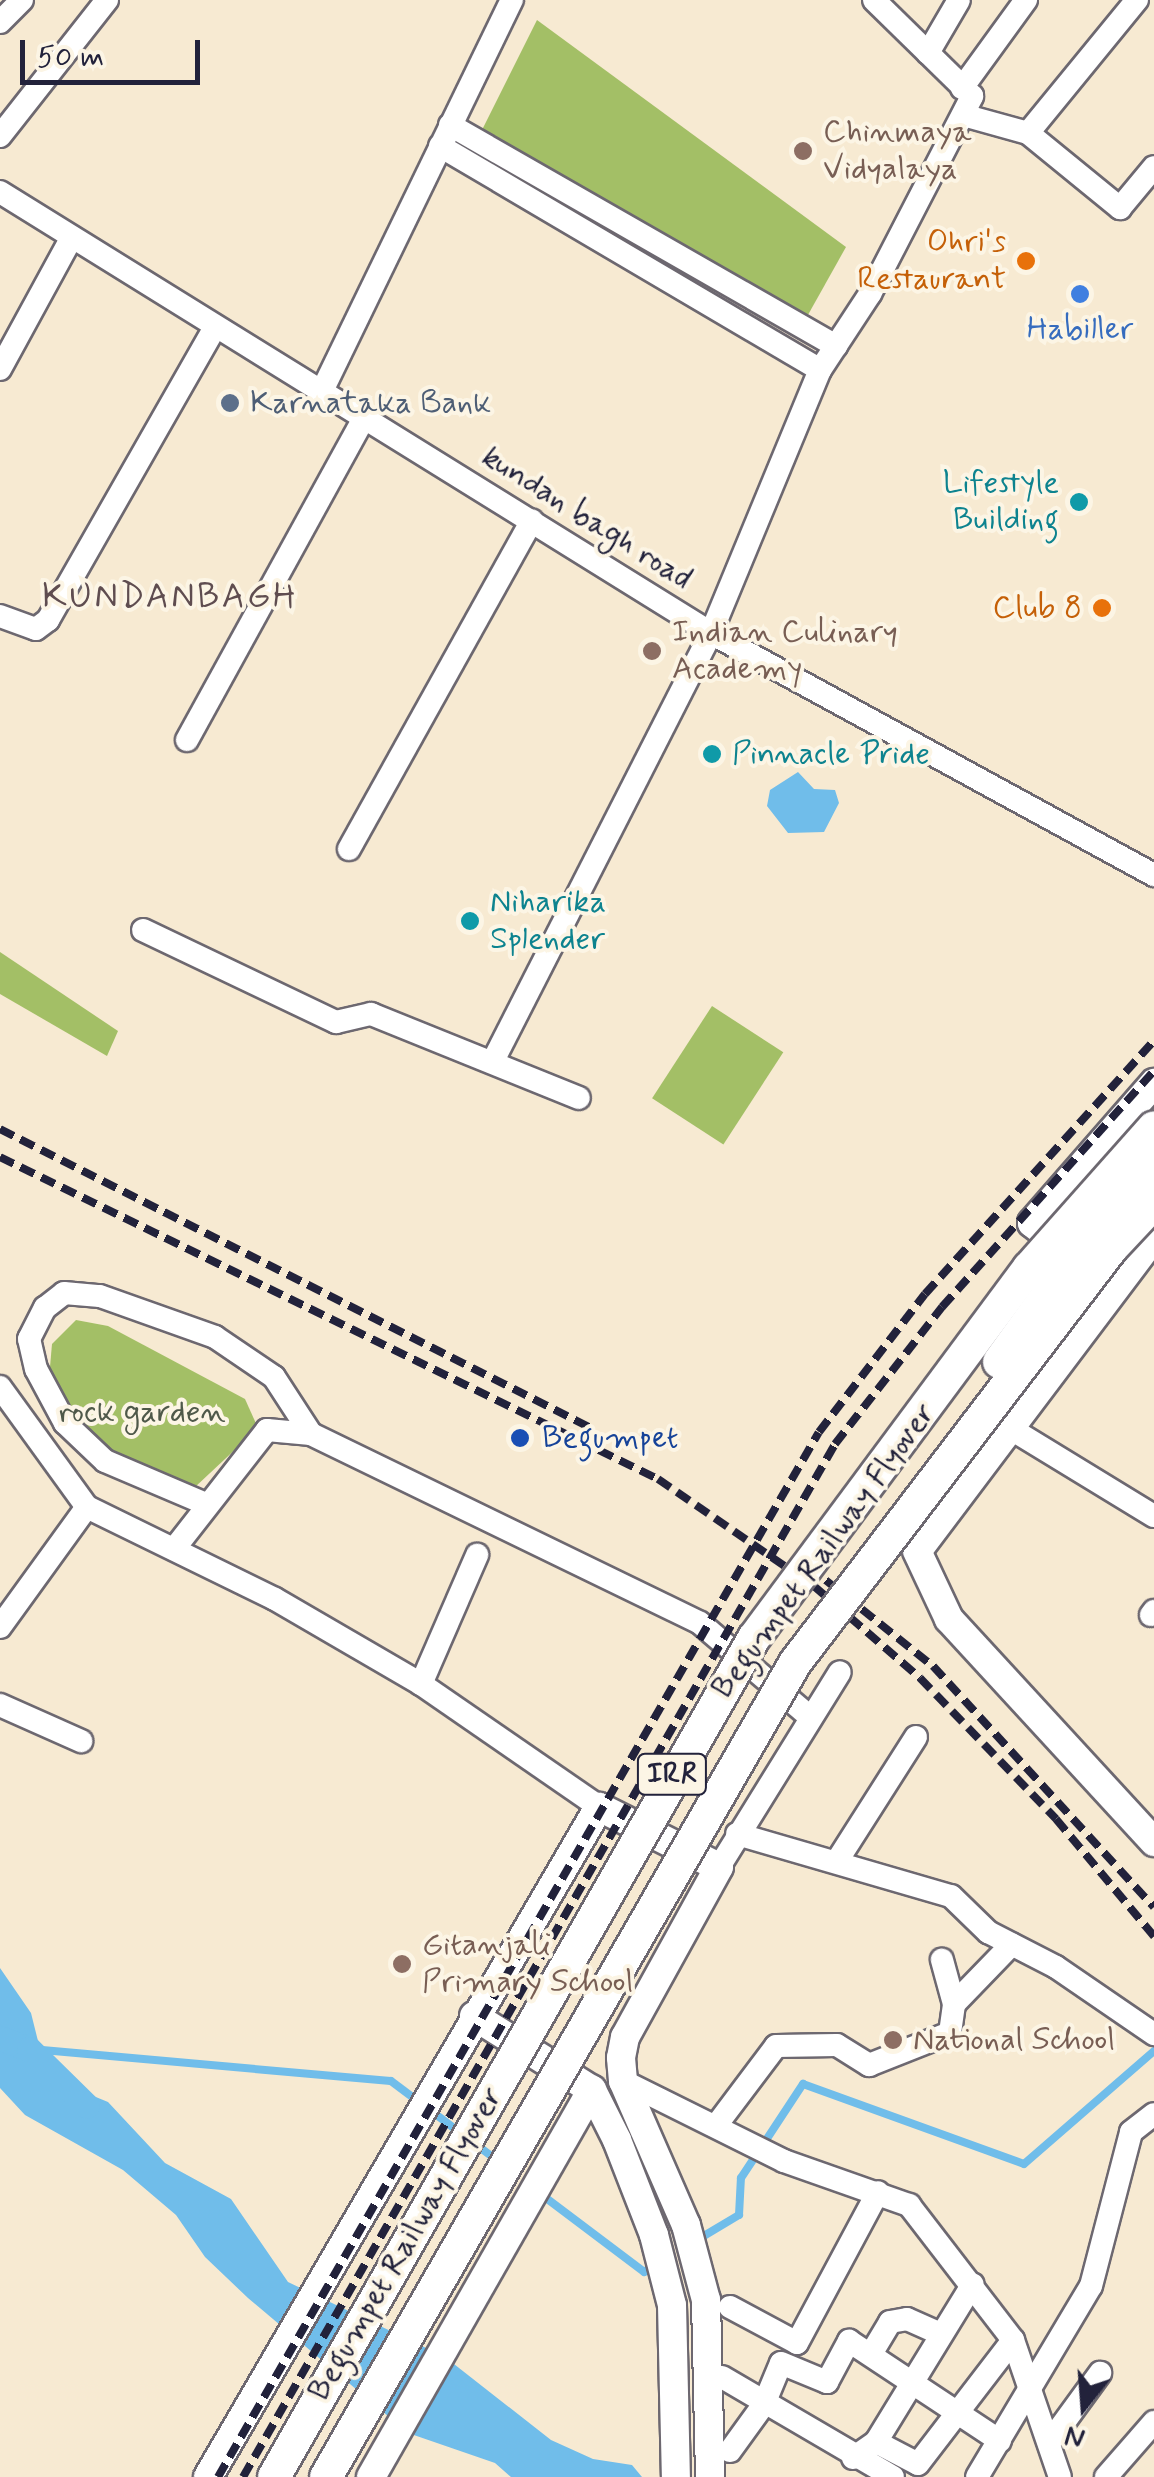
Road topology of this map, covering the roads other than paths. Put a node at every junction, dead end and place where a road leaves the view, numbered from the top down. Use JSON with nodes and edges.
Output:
{"nodes":[{"id":1,"x":22,"y":0,"type":"edge"},
{"id":2,"x":107,"y":0,"type":"edge"},
{"id":3,"x":512,"y":0,"type":"edge"},
{"id":4,"x":874,"y":0,"type":"edge"},
{"id":5,"x":959,"y":0,"type":"edge"},
{"id":6,"x":1026,"y":0,"type":"edge"},
{"id":7,"x":1137,"y":0,"type":"edge"},
{"id":8,"x":897,"y":8,"type":"edge"},
{"id":9,"x":0,"y":22,"type":"edge"},
{"id":10,"x":928,"y":53,"type":"junction"},
{"id":11,"x":962,"y":88,"type":"junction"},
{"id":12,"x":962,"y":115,"type":"junction"},
{"id":13,"x":1028,"y":133,"type":"junction"},
{"id":14,"x":0,"y":136,"type":"edge"},
{"id":15,"x":445,"y":136,"type":"junction"},
{"id":16,"x":1154,"y":167,"type":"edge"},
{"id":17,"x":0,"y":192,"type":"edge"},
{"id":18,"x":632,"y":229,"type":"junction"},
{"id":19,"x":72,"y":237,"type":"junction"},
{"id":20,"x":620,"y":252,"type":"junction"},
{"id":21,"x":690,"y":262,"type":"junction"},
{"id":22,"x":679,"y":287,"type":"junction"},
{"id":23,"x":215,"y":327,"type":"junction"},
{"id":24,"x":836,"y":346,"type":"junction"},
{"id":25,"x":0,"y":369,"type":"edge"},
{"id":26,"x":820,"y":370,"type":"junction"},
{"id":27,"x":321,"y":393,"type":"junction"},
{"id":28,"x":363,"y":420,"type":"junction"},
{"id":29,"x":532,"y":520,"type":"junction"},
{"id":30,"x":0,"y":616,"type":"edge"},
{"id":31,"x":711,"y":634,"type":"junction"},
{"id":32,"x":188,"y":740,"type":"dead end"},
{"id":33,"x":349,"y":849,"type":"dead end"},
{"id":34,"x":1154,"y":875,"type":"edge"},
{"id":35,"x":143,"y":930,"type":"dead end"},
{"id":36,"x":493,"y":1061,"type":"junction"},
{"id":37,"x":1154,"y":1083,"type":"edge"},
{"id":38,"x":579,"y":1098,"type":"dead end"},
{"id":39,"x":1154,"y":1126,"type":"edge"},
{"id":40,"x":1154,"y":1166,"type":"edge"},
{"id":41,"x":1074,"y":1174,"type":"junction"},
{"id":42,"x":1154,"y":1202,"type":"edge"},
{"id":43,"x":1154,"y":1237,"type":"edge"},
{"id":44,"x":1112,"y":1286,"type":"junction"},
{"id":45,"x":0,"y":1386,"type":"edge"},
{"id":46,"x":1008,"y":1427,"type":"junction"},
{"id":47,"x":311,"y":1434,"type":"junction"},
{"id":48,"x":917,"y":1499,"type":"junction"},
{"id":49,"x":206,"y":1504,"type":"junction"},
{"id":50,"x":87,"y":1507,"type":"junction"},
{"id":51,"x":1154,"y":1516,"type":"edge"},
{"id":52,"x":174,"y":1549,"type":"junction"},
{"id":53,"x":477,"y":1556,"type":"dead end"},
{"id":54,"x":0,"y":1627,"type":"edge"},
{"id":55,"x":840,"y":1672,"type":"dead end"},
{"id":56,"x":421,"y":1684,"type":"junction"},
{"id":57,"x":0,"y":1705,"type":"edge"},
{"id":58,"x":810,"y":1717,"type":"junction"},
{"id":59,"x":916,"y":1737,"type":"dead end"},
{"id":60,"x":82,"y":1740,"type":"dead end"},
{"id":61,"x":600,"y":1808,"type":"junction"},
{"id":62,"x":737,"y":1834,"type":"junction"},
{"id":63,"x":1154,"y":1842,"type":"edge"},
{"id":64,"x":837,"y":1861,"type":"junction"},
{"id":65,"x":719,"y":1867,"type":"junction"},
{"id":66,"x":1012,"y":1944,"type":"junction"},
{"id":67,"x":942,"y":1960,"type":"dead end"},
{"id":68,"x":954,"y":2004,"type":"junction"},
{"id":69,"x":474,"y":2016,"type":"junction"},
{"id":70,"x":1151,"y":2031,"type":"edge"},
{"id":71,"x":623,"y":2080,"type":"junction"},
{"id":72,"x":592,"y":2090,"type":"junction"},
{"id":73,"x":1154,"y":2114,"type":"edge"},
{"id":74,"x":718,"y":2123,"type":"junction"},
{"id":75,"x":878,"y":2192,"type":"junction"},
{"id":76,"x":973,"y":2284,"type":"junction"},
{"id":77,"x":730,"y":2307,"type":"dead end"},
{"id":78,"x":940,"y":2334,"type":"junction"},
{"id":79,"x":1013,"y":2340,"type":"junction"},
{"id":80,"x":871,"y":2354,"type":"junction"},
{"id":81,"x":1100,"y":2374,"type":"dead end"},
{"id":82,"x":722,"y":2378,"type":"dead end"},
{"id":83,"x":913,"y":2380,"type":"junction"},
{"id":84,"x":1029,"y":2387,"type":"junction"},
{"id":85,"x":764,"y":2404,"type":"junction"},
{"id":86,"x":960,"y":2410,"type":"junction"},
{"id":87,"x":1154,"y":2422,"type":"edge"},
{"id":88,"x":1000,"y":2441,"type":"junction"},
{"id":89,"x":876,"y":2442,"type":"junction"},
{"id":90,"x":1049,"y":2443,"type":"junction"},
{"id":91,"x":730,"y":2451,"type":"dead end"},
{"id":92,"x":853,"y":2458,"type":"junction"},
{"id":93,"x":375,"y":2471,"type":"edge"},
{"id":94,"x":1056,"y":2474,"type":"edge"},
{"id":95,"x":208,"y":2477,"type":"edge"},
{"id":96,"x":274,"y":2477,"type":"edge"},
{"id":97,"x":326,"y":2477,"type":"edge"},
{"id":98,"x":676,"y":2477,"type":"edge"},
{"id":99,"x":710,"y":2477,"type":"edge"},
{"id":100,"x":893,"y":2477,"type":"edge"},
{"id":101,"x":976,"y":2477,"type":"edge"},
{"id":102,"x":1106,"y":2477,"type":"edge"}],
"edges":[{"from":1,"to":9,"type":"street"},
{"from":2,"to":14,"type":"street"},
{"from":3,"to":15,"type":"street"},
{"from":4,"to":8,"type":"street"},
{"from":5,"to":10,"type":"street"},
{"from":6,"to":11,"type":"street"},
{"from":7,"to":13,"type":"street"},
{"from":8,"to":10,"type":"street"},
{"from":10,"to":11,"type":"street"},
{"from":11,"to":12,"type":"street"},
{"from":12,"to":13,"type":"street"},
{"from":12,"to":24,"type":"street"},
{"from":13,"to":16,"type":"street"},
{"from":15,"to":18,"type":"street"},
{"from":15,"to":20,"type":"street"},
{"from":15,"to":27,"type":"street"},
{"from":17,"to":19,"type":"street","name":"kundan bagh road"},
{"from":18,"to":20,"type":"street"},
{"from":18,"to":21,"type":"street"},
{"from":19,"to":23,"type":"street","name":"kundan bagh road"},
{"from":19,"to":25,"type":"street"},
{"from":20,"to":22,"type":"street"},
{"from":21,"to":22,"type":"street"},
{"from":21,"to":24,"type":"street"},
{"from":22,"to":26,"type":"street"},
{"from":23,"to":27,"type":"street","name":"kundan bagh road"},
{"from":23,"to":30,"type":"street"},
{"from":24,"to":26,"type":"street"},
{"from":26,"to":31,"type":"street"},
{"from":27,"to":28,"type":"street","name":"kundan bagh road"},
{"from":28,"to":29,"type":"street","name":"kundan bagh road"},
{"from":28,"to":32,"type":"street"},
{"from":29,"to":31,"type":"street","name":"kundan bagh road"},
{"from":29,"to":33,"type":"street"},
{"from":31,"to":34,"type":"street","name":"kundan bagh road"},
{"from":31,"to":36,"type":"street"},
{"from":35,"to":36,"type":"street"},
{"from":36,"to":38,"type":"street"},
{"from":37,"to":41,"type":"street"},
{"from":39,"to":96,"type":"main road","name":"Begumpet Railway Flyover","number":"IRR","bridge":true},
{"from":40,"to":48,"type":"main road","number":"IRR","bridge":true},
{"from":41,"to":43,"type":"street"},
{"from":41,"to":44,"type":"street"},
{"from":42,"to":48,"type":"main road","name":"Begumpet Railway Flyover","number":"IRR","bridge":true},
{"from":43,"to":44,"type":"street"},
{"from":44,"to":46,"type":"street"},
{"from":45,"to":50,"type":"street"},
{"from":46,"to":51,"type":"street"},
{"from":46,"to":63,"type":"street"},
{"from":47,"to":49,"type":"street"},
{"from":47,"to":49,"type":"street"},
{"from":47,"to":58,"type":"street"},
{"from":48,"to":97,"type":"main road","name":"Begumpet Railway Flyover","number":"IRR","bridge":true},
{"from":49,"to":52,"type":"street"},
{"from":50,"to":52,"type":"street"},
{"from":50,"to":54,"type":"street"},
{"from":52,"to":56,"type":"street"},
{"from":53,"to":56,"type":"street"},
{"from":55,"to":58,"type":"street"},
{"from":56,"to":61,"type":"street"},
{"from":57,"to":60,"type":"street"},
{"from":58,"to":62,"type":"street"},
{"from":59,"to":64,"type":"street"},
{"from":61,"to":65,"type":"street"},
{"from":61,"to":69,"type":"street"},
{"from":62,"to":64,"type":"street"},
{"from":62,"to":65,"type":"street"},
{"from":64,"to":66,"type":"street"},
{"from":65,"to":71,"type":"street"},
{"from":66,"to":68,"type":"street"},
{"from":66,"to":70,"type":"street"},
{"from":67,"to":68,"type":"street"},
{"from":68,"to":74,"type":"street"},
{"from":69,"to":72,"type":"street"},
{"from":69,"to":95,"type":"street"},
{"from":71,"to":74,"type":"street"},
{"from":71,"to":99,"type":"street"},
{"from":72,"to":93,"type":"street"},
{"from":72,"to":98,"type":"street"},
{"from":73,"to":84,"type":"street"},
{"from":74,"to":75,"type":"street"},
{"from":75,"to":76,"type":"street"},
{"from":75,"to":77,"type":"street"},
{"from":76,"to":78,"type":"street"},
{"from":76,"to":79,"type":"street"},
{"from":78,"to":80,"type":"street"},
{"from":78,"to":83,"type":"street"},
{"from":79,"to":84,"type":"street"},
{"from":79,"to":86,"type":"street"},
{"from":80,"to":83,"type":"street"},
{"from":80,"to":85,"type":"street"},
{"from":81,"to":90,"type":"street"},
{"from":82,"to":85,"type":"street"},
{"from":83,"to":86,"type":"street"},
{"from":83,"to":89,"type":"street"},
{"from":84,"to":88,"type":"street"},
{"from":84,"to":90,"type":"street"},
{"from":85,"to":91,"type":"street"},
{"from":85,"to":92,"type":"street"},
{"from":86,"to":88,"type":"street"},
{"from":86,"to":89,"type":"street"},
{"from":87,"to":102,"type":"street"},
{"from":88,"to":101,"type":"street"},
{"from":89,"to":92,"type":"street"},
{"from":90,"to":94,"type":"street"},
{"from":92,"to":100,"type":"street"}]}
